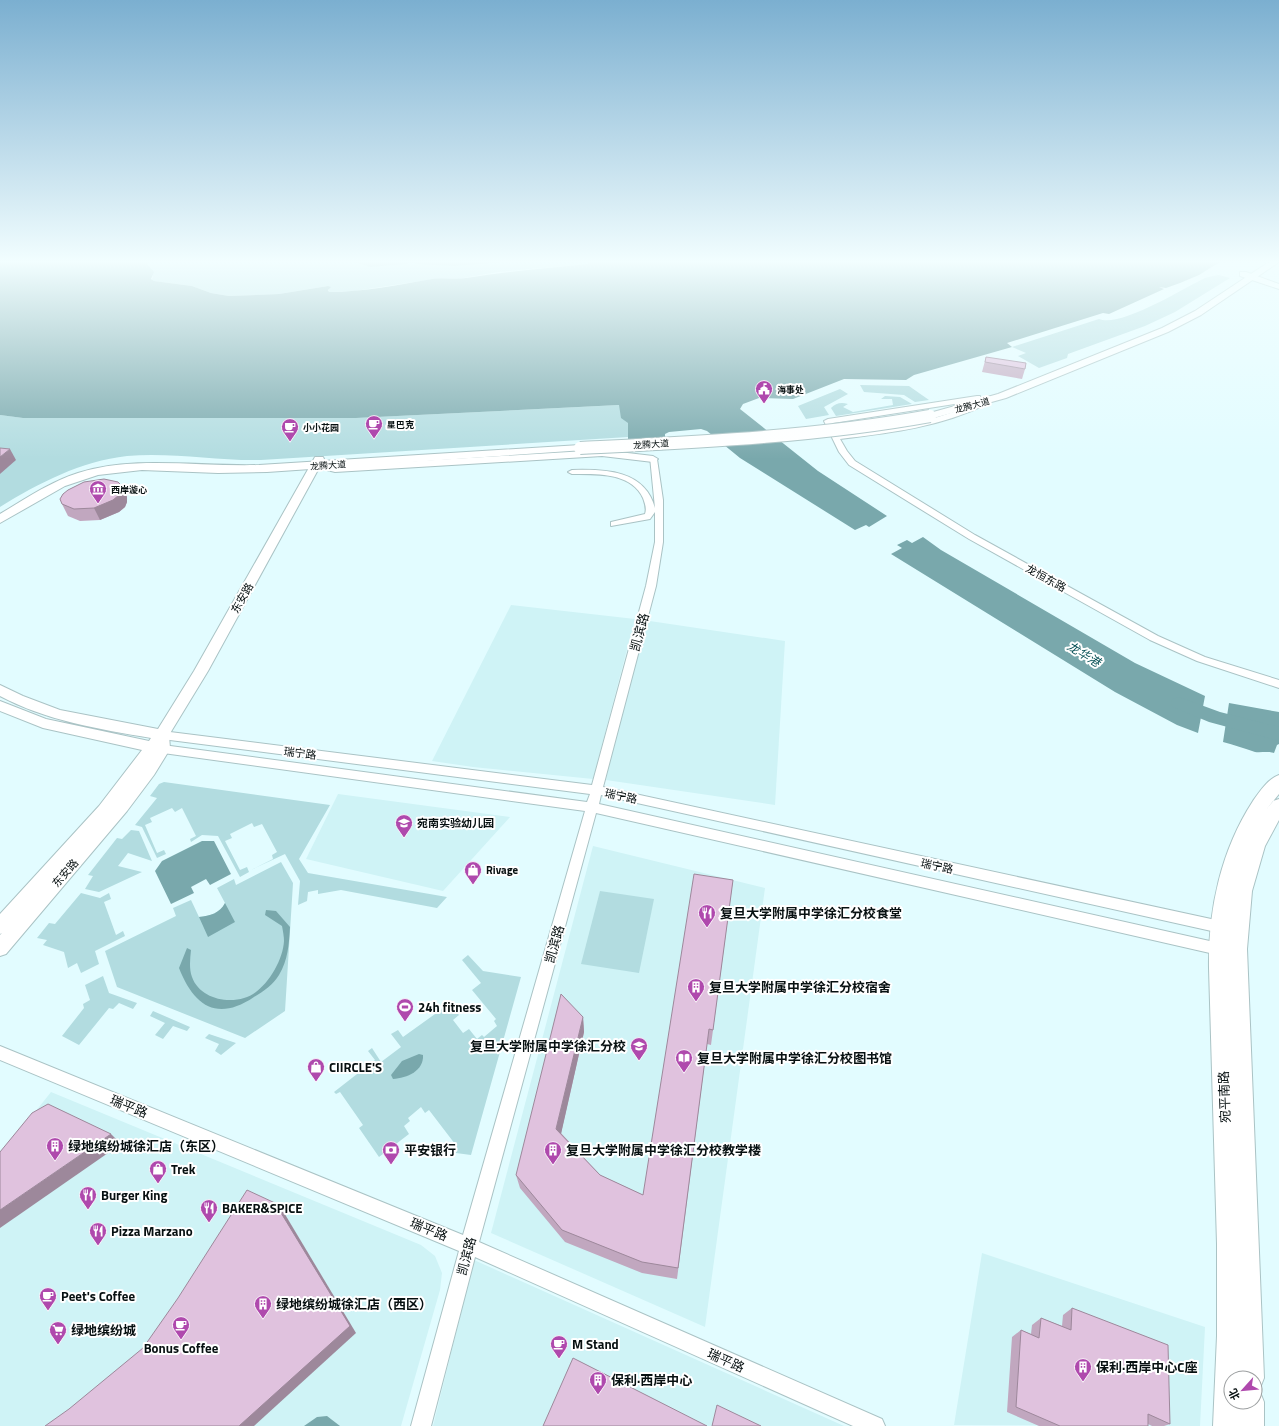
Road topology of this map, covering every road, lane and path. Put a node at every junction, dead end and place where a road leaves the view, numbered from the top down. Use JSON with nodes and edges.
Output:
{"nodes":[{"id":1,"x":1173,"y":327,"type":"edge"},
{"id":2,"x":980,"y":400,"type":"junction"},
{"id":3,"x":835,"y":437,"type":"junction"},
{"id":4,"x":653,"y":459,"type":"joint"},
{"id":5,"x":318,"y":462,"type":"junction"},
{"id":6,"x":572,"y":472,"type":"dead end"},
{"id":7,"x":0,"y":510,"type":"edge"},
{"id":8,"x":0,"y":518,"type":"edge"},
{"id":9,"x":614,"y":524,"type":"dead end"},
{"id":10,"x":1279,"y":684,"type":"edge"},
{"id":11,"x":0,"y":690,"type":"edge"},
{"id":12,"x":0,"y":706,"type":"edge"},
{"id":13,"x":159,"y":744,"type":"junction"},
{"id":14,"x":1279,"y":782,"type":"edge"},
{"id":15,"x":597,"y":790,"type":"junction"},
{"id":16,"x":1279,"y":806,"type":"edge"},
{"id":17,"x":592,"y":807,"type":"junction"},
{"id":18,"x":0,"y":926,"type":"edge"},
{"id":19,"x":1230,"y":929,"type":"junction"},
{"id":20,"x":0,"y":948,"type":"edge"},
{"id":21,"x":1228,"y":951,"type":"junction"},
{"id":22,"x":0,"y":1053,"type":"edge"},
{"id":23,"x":469,"y":1246,"type":"junction"},
{"id":24,"x":1250,"y":1370,"type":"edge"},
{"id":25,"x":1250,"y":1410,"type":"edge"},
{"id":26,"x":420,"y":1426,"type":"edge"},
{"id":27,"x":875,"y":1426,"type":"edge"},
{"id":28,"x":1227,"y":1426,"type":"edge"},
{"id":29,"x":1250,"y":1426,"type":"edge"}],
"edges":[{"from":1,"to":2,"type":"main road","name":"龙腾大道"},
{"from":2,"to":3,"type":"street"},
{"from":2,"to":3,"type":"street","name":"龙恒东路"},
{"from":2,"to":5,"type":"main road","name":"龙腾大道","bridge":true},
{"from":3,"to":10,"type":"street","name":"龙恒东路"},
{"from":4,"to":5,"type":"street"},
{"from":4,"to":15,"type":"street","name":"凯滨路"},
{"from":5,"to":7,"type":"main road","name":"龙腾大道"},
{"from":5,"to":8,"type":"main road","name":"龙腾大道"},
{"from":5,"to":13,"type":"street","name":"东安路"},
{"from":6,"to":9,"type":"street"},
{"from":11,"to":13,"type":"street","name":"瑞宁路"},
{"from":12,"to":13,"type":"street","name":"瑞宁路"},
{"from":13,"to":15,"type":"street","name":"瑞宁路"},
{"from":13,"to":17,"type":"street","name":"瑞宁路"},
{"from":13,"to":18,"type":"street","name":"东安路"},
{"from":13,"to":20,"type":"street","name":"东安路"},
{"from":14,"to":19,"type":"main road","name":"宛平南路"},
{"from":15,"to":17,"type":"street","name":"凯滨路"},
{"from":15,"to":19,"type":"street","name":"瑞宁路"},
{"from":16,"to":19,"type":"main road","name":"宛平南路"},
{"from":17,"to":21,"type":"street","name":"瑞宁路"},
{"from":17,"to":23,"type":"street","name":"凯滨路"},
{"from":19,"to":21,"type":"main road","name":"宛平南路"},
{"from":21,"to":24,"type":"main road","name":"宛平南路"},
{"from":21,"to":28,"type":"main road","name":"宛平南路"},
{"from":22,"to":23,"type":"street","name":"瑞平路"},
{"from":23,"to":26,"type":"street","name":"凯滨路"},
{"from":23,"to":27,"type":"street","name":"瑞平路"},
{"from":25,"to":29,"type":"main road"}]}
